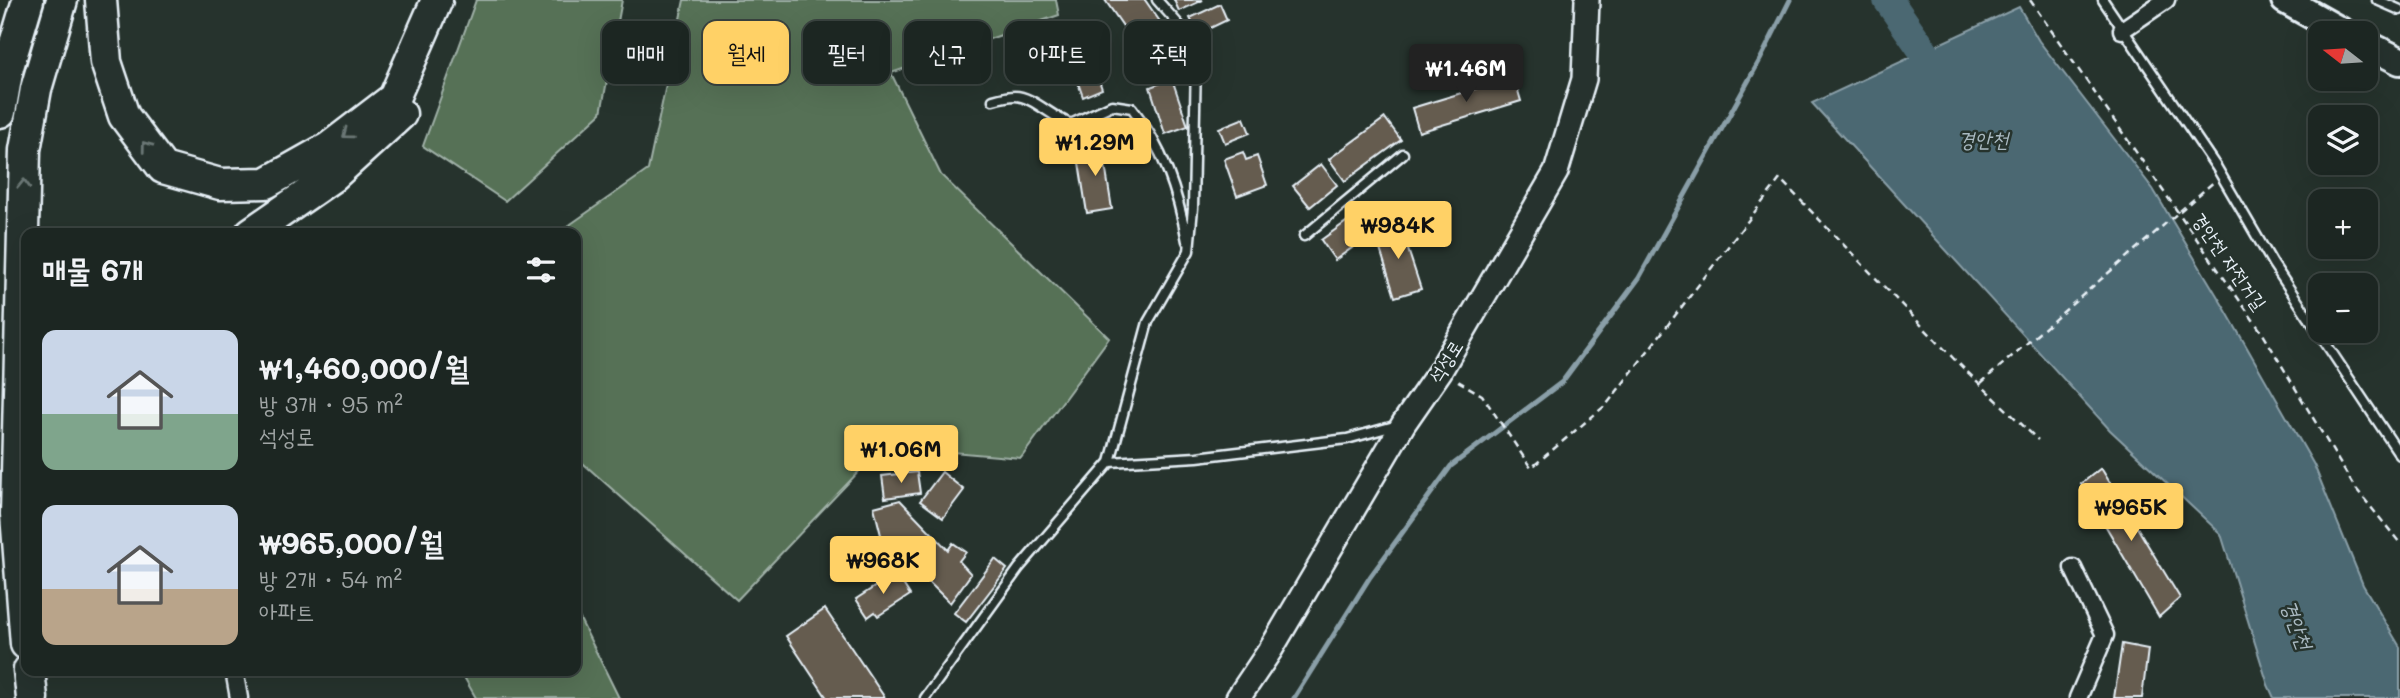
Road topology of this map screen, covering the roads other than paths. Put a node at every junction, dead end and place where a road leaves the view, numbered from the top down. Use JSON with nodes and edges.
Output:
{"nodes":[{"id":1,"x":28,"y":0,"type":"edge"},
{"id":2,"x":62,"y":0,"type":"edge"},
{"id":3,"x":101,"y":0,"type":"edge"},
{"id":4,"x":437,"y":0,"type":"edge"},
{"id":5,"x":454,"y":0,"type":"edge"},
{"id":6,"x":1157,"y":0,"type":"edge"},
{"id":7,"x":1587,"y":0,"type":"edge"},
{"id":8,"x":2103,"y":0,"type":"edge"},
{"id":9,"x":2166,"y":0,"type":"edge"},
{"id":10,"x":2285,"y":0,"type":"edge"},
{"id":11,"x":2377,"y":0,"type":"edge"},
{"id":12,"x":2400,"y":10,"type":"edge"},
{"id":13,"x":2321,"y":21,"type":"edge"},
{"id":14,"x":2122,"y":30,"type":"junction"},
{"id":15,"x":0,"y":50,"type":"edge"},
{"id":16,"x":2378,"y":50,"type":"edge"},
{"id":17,"x":2400,"y":61,"type":"edge"},
{"id":18,"x":2,"y":100,"type":"edge"},
{"id":19,"x":993,"y":100,"type":"dead end"},
{"id":20,"x":1403,"y":154,"type":"dead end"},
{"id":21,"x":22,"y":228,"type":"edge"},
{"id":22,"x":258,"y":228,"type":"edge"},
{"id":23,"x":1304,"y":236,"type":"dead end"},
{"id":24,"x":1189,"y":251,"type":"junction"},
{"id":25,"x":21,"y":286,"type":"edge"},
{"id":26,"x":1404,"y":423,"type":"junction"},
{"id":27,"x":2400,"y":455,"type":"edge"},
{"id":28,"x":1110,"y":462,"type":"junction"},
{"id":29,"x":2073,"y":568,"type":"dead end"},
{"id":30,"x":21,"y":579,"type":"edge"},
{"id":31,"x":30,"y":676,"type":"edge"},
{"id":32,"x":48,"y":676,"type":"edge"},
{"id":33,"x":235,"y":676,"type":"edge"},
{"id":34,"x":32,"y":698,"type":"edge"},
{"id":35,"x":48,"y":698,"type":"edge"},
{"id":36,"x":239,"y":698,"type":"edge"},
{"id":37,"x":925,"y":698,"type":"edge"},
{"id":38,"x":1238,"y":698,"type":"edge"},
{"id":39,"x":2077,"y":698,"type":"edge"}],
"edges":[{"from":1,"to":18,"type":"highway"},
{"from":21,"to":2,"type":"highway","one_way":true},
{"from":4,"to":3,"type":"highway","one_way":true},
{"from":5,"to":22,"type":"highway"},
{"from":6,"to":24,"type":"lane"},
{"from":7,"to":26,"type":"street","name":"석성로"},
{"from":8,"to":14,"type":"lane"},
{"from":9,"to":14,"type":"street"},
{"from":10,"to":13,"type":"main road"},
{"from":11,"to":12,"type":"lane"},
{"from":14,"to":27,"type":"lane"},
{"from":15,"to":18,"type":"highway"},
{"from":16,"to":17,"type":"main road"},
{"from":19,"to":24,"type":"lane"},
{"from":20,"to":23,"type":"lane"},
{"from":24,"to":28,"type":"lane"},
{"from":30,"to":25,"type":"highway","one_way":true},
{"from":26,"to":28,"type":"lane"},
{"from":26,"to":38,"type":"street","name":"석성로"},
{"from":28,"to":37,"type":"lane"},
{"from":29,"to":39,"type":"street"},
{"from":31,"to":34,"type":"highway"},
{"from":32,"to":35,"type":"highway"},
{"from":33,"to":36,"type":"street"}]}
